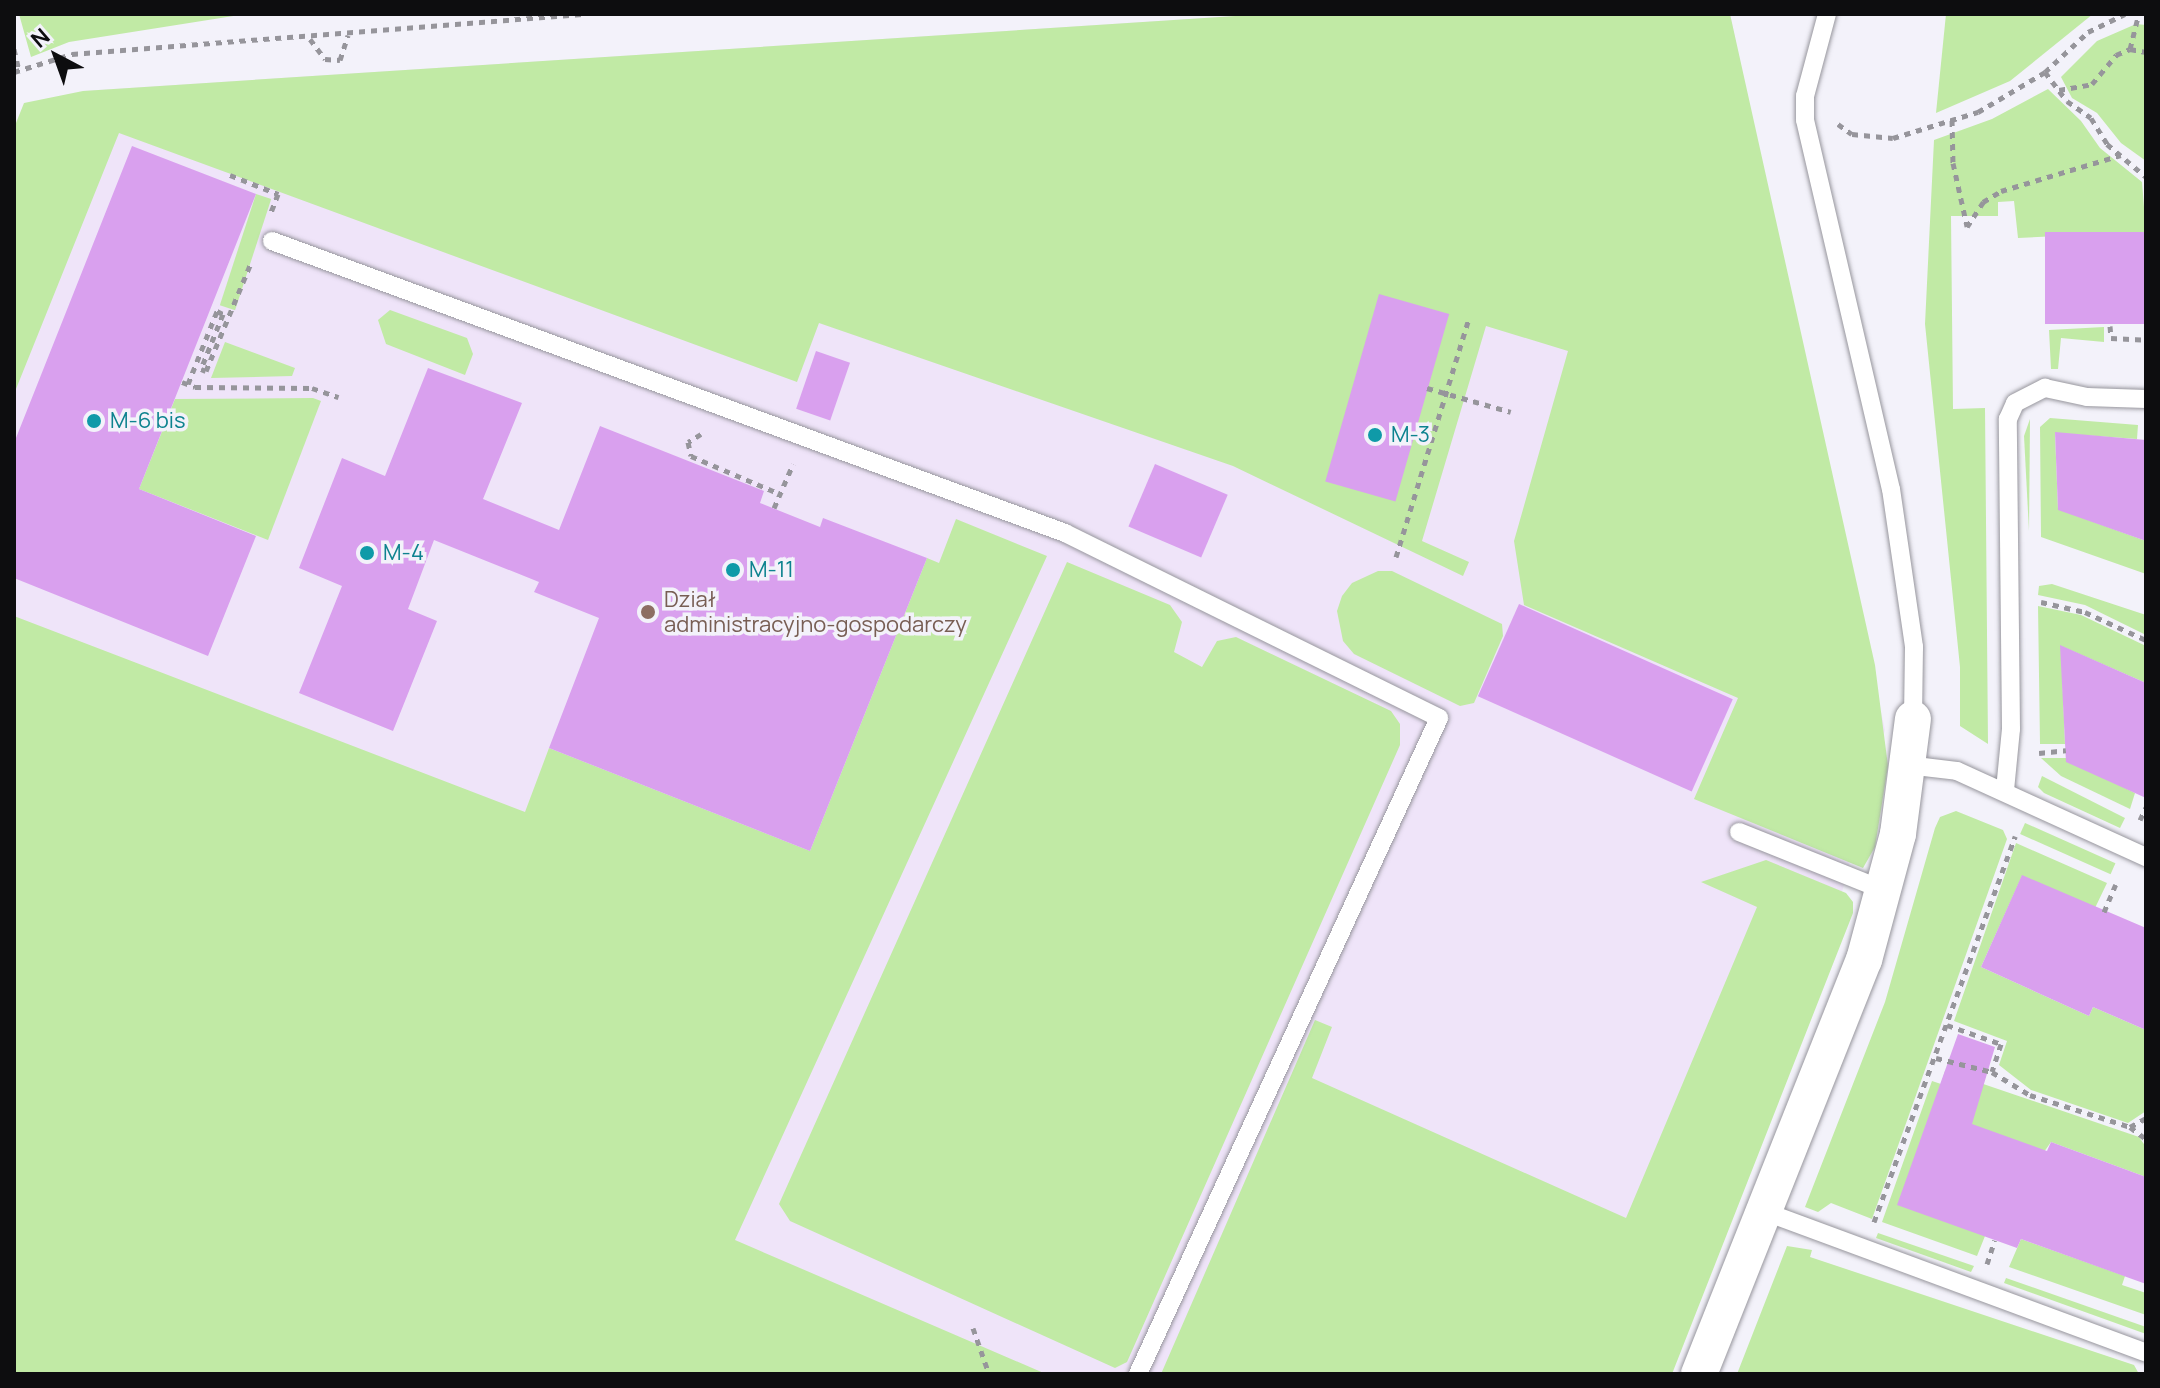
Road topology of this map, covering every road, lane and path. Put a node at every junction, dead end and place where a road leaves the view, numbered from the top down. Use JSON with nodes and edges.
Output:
{"nodes":[{"id":1,"x":582,"y":14,"type":"edge"},
{"id":2,"x":1827,"y":14,"type":"edge"},
{"id":3,"x":2125,"y":14,"type":"edge"},
{"id":4,"x":2139,"y":14,"type":"edge"},
{"id":5,"x":348,"y":35,"type":"junction"},
{"id":6,"x":309,"y":38,"type":"junction"},
{"id":7,"x":14,"y":49,"type":"edge"},
{"id":8,"x":2130,"y":49,"type":"junction"},
{"id":9,"x":2146,"y":52,"type":"edge"},
{"id":10,"x":17,"y":71,"type":"edge"},
{"id":11,"x":2045,"y":72,"type":"junction"},
{"id":12,"x":2059,"y":90,"type":"junction"},
{"id":13,"x":1833,"y":118,"type":"dead end"},
{"id":14,"x":1952,"y":120,"type":"junction"},
{"id":15,"x":2121,"y":155,"type":"junction"},
{"id":16,"x":2146,"y":176,"type":"edge"},
{"id":17,"x":272,"y":241,"type":"dead end"},
{"id":18,"x":233,"y":307,"type":"dead end"},
{"id":19,"x":1468,"y":321,"type":"dead end"},
{"id":20,"x":2110,"y":326,"type":"dead end"},
{"id":21,"x":2146,"y":340,"type":"edge"},
{"id":22,"x":1427,"y":388,"type":"dead end"},
{"id":23,"x":1447,"y":394,"type":"junction"},
{"id":24,"x":338,"y":397,"type":"dead end"},
{"id":25,"x":2146,"y":399,"type":"edge"},
{"id":26,"x":1511,"y":412,"type":"dead end"},
{"id":27,"x":705,"y":435,"type":"dead end"},
{"id":28,"x":781,"y":464,"type":"dead end"},
{"id":29,"x":780,"y":494,"type":"junction"},
{"id":30,"x":774,"y":508,"type":"dead end"},
{"id":31,"x":1396,"y":557,"type":"dead end"},
{"id":32,"x":2032,"y":600,"type":"dead end"},
{"id":33,"x":2146,"y":640,"type":"edge"},
{"id":34,"x":1913,"y":719,"type":"joint"},
{"id":35,"x":2066,"y":750,"type":"dead end"},
{"id":36,"x":2036,"y":753,"type":"dead end"},
{"id":37,"x":1907,"y":765,"type":"junction"},
{"id":38,"x":2005,"y":790,"type":"junction"},
{"id":39,"x":2146,"y":807,"type":"edge"},
{"id":40,"x":2140,"y":820,"type":"dead end"},
{"id":41,"x":1739,"y":832,"type":"dead end"},
{"id":42,"x":2015,"y":836,"type":"dead end"},
{"id":43,"x":2146,"y":857,"type":"edge"},
{"id":44,"x":2116,"y":884,"type":"dead end"},
{"id":45,"x":1883,"y":890,"type":"junction"},
{"id":46,"x":2104,"y":912,"type":"dead end"},
{"id":47,"x":1947,"y":1025,"type":"junction"},
{"id":48,"x":1936,"y":1058,"type":"junction"},
{"id":49,"x":1992,"y":1072,"type":"junction"},
{"id":50,"x":2146,"y":1118,"type":"edge"},
{"id":51,"x":2130,"y":1127,"type":"junction"},
{"id":52,"x":2146,"y":1139,"type":"edge"},
{"id":53,"x":1763,"y":1211,"type":"junction"},
{"id":54,"x":1995,"y":1240,"type":"dead end"},
{"id":55,"x":1865,"y":1247,"type":"junction"},
{"id":56,"x":1986,"y":1265,"type":"dead end"},
{"id":57,"x":973,"y":1328,"type":"dead end"},
{"id":58,"x":2146,"y":1353,"type":"edge"},
{"id":59,"x":989,"y":1374,"type":"edge"},
{"id":60,"x":1138,"y":1374,"type":"edge"},
{"id":61,"x":1699,"y":1374,"type":"edge"}],
"edges":[{"from":1,"to":5,"type":"path"},
{"from":2,"to":34,"type":"lane"},
{"from":3,"to":11,"type":"path"},
{"from":4,"to":8,"type":"path"},
{"from":5,"to":6,"type":"path"},
{"from":5,"to":6,"type":"path"},
{"from":6,"to":10,"type":"path"},
{"from":7,"to":10,"type":"path"},
{"from":8,"to":9,"type":"path"},
{"from":8,"to":12,"type":"path"},
{"from":11,"to":12,"type":"path"},
{"from":11,"to":14,"type":"path"},
{"from":12,"to":15,"type":"path"},
{"from":13,"to":14,"type":"path"},
{"from":14,"to":15,"type":"path"},
{"from":15,"to":16,"type":"path"},
{"from":17,"to":60,"type":"lane"},
{"from":18,"to":24,"type":"path"},
{"from":19,"to":23,"type":"path"},
{"from":20,"to":21,"type":"path"},
{"from":22,"to":23,"type":"path"},
{"from":23,"to":26,"type":"path"},
{"from":23,"to":31,"type":"path"},
{"from":25,"to":38,"type":"lane"},
{"from":27,"to":29,"type":"path"},
{"from":28,"to":29,"type":"path"},
{"from":29,"to":30,"type":"path"},
{"from":32,"to":33,"type":"path"},
{"from":34,"to":37,"type":"street"},
{"from":35,"to":36,"type":"path"},
{"from":37,"to":38,"type":"lane"},
{"from":37,"to":45,"type":"street"},
{"from":38,"to":43,"type":"lane"},
{"from":39,"to":40,"type":"path"},
{"from":41,"to":45,"type":"lane"},
{"from":42,"to":47,"type":"path"},
{"from":44,"to":46,"type":"path"},
{"from":45,"to":53,"type":"street"},
{"from":47,"to":48,"type":"path"},
{"from":47,"to":49,"type":"path"},
{"from":48,"to":49,"type":"path"},
{"from":48,"to":55,"type":"path"},
{"from":49,"to":51,"type":"path"},
{"from":50,"to":51,"type":"path"},
{"from":51,"to":52,"type":"path"},
{"from":53,"to":55,"type":"lane"},
{"from":53,"to":61,"type":"street"},
{"from":54,"to":56,"type":"path"},
{"from":55,"to":58,"type":"lane"},
{"from":57,"to":59,"type":"path"}]}
